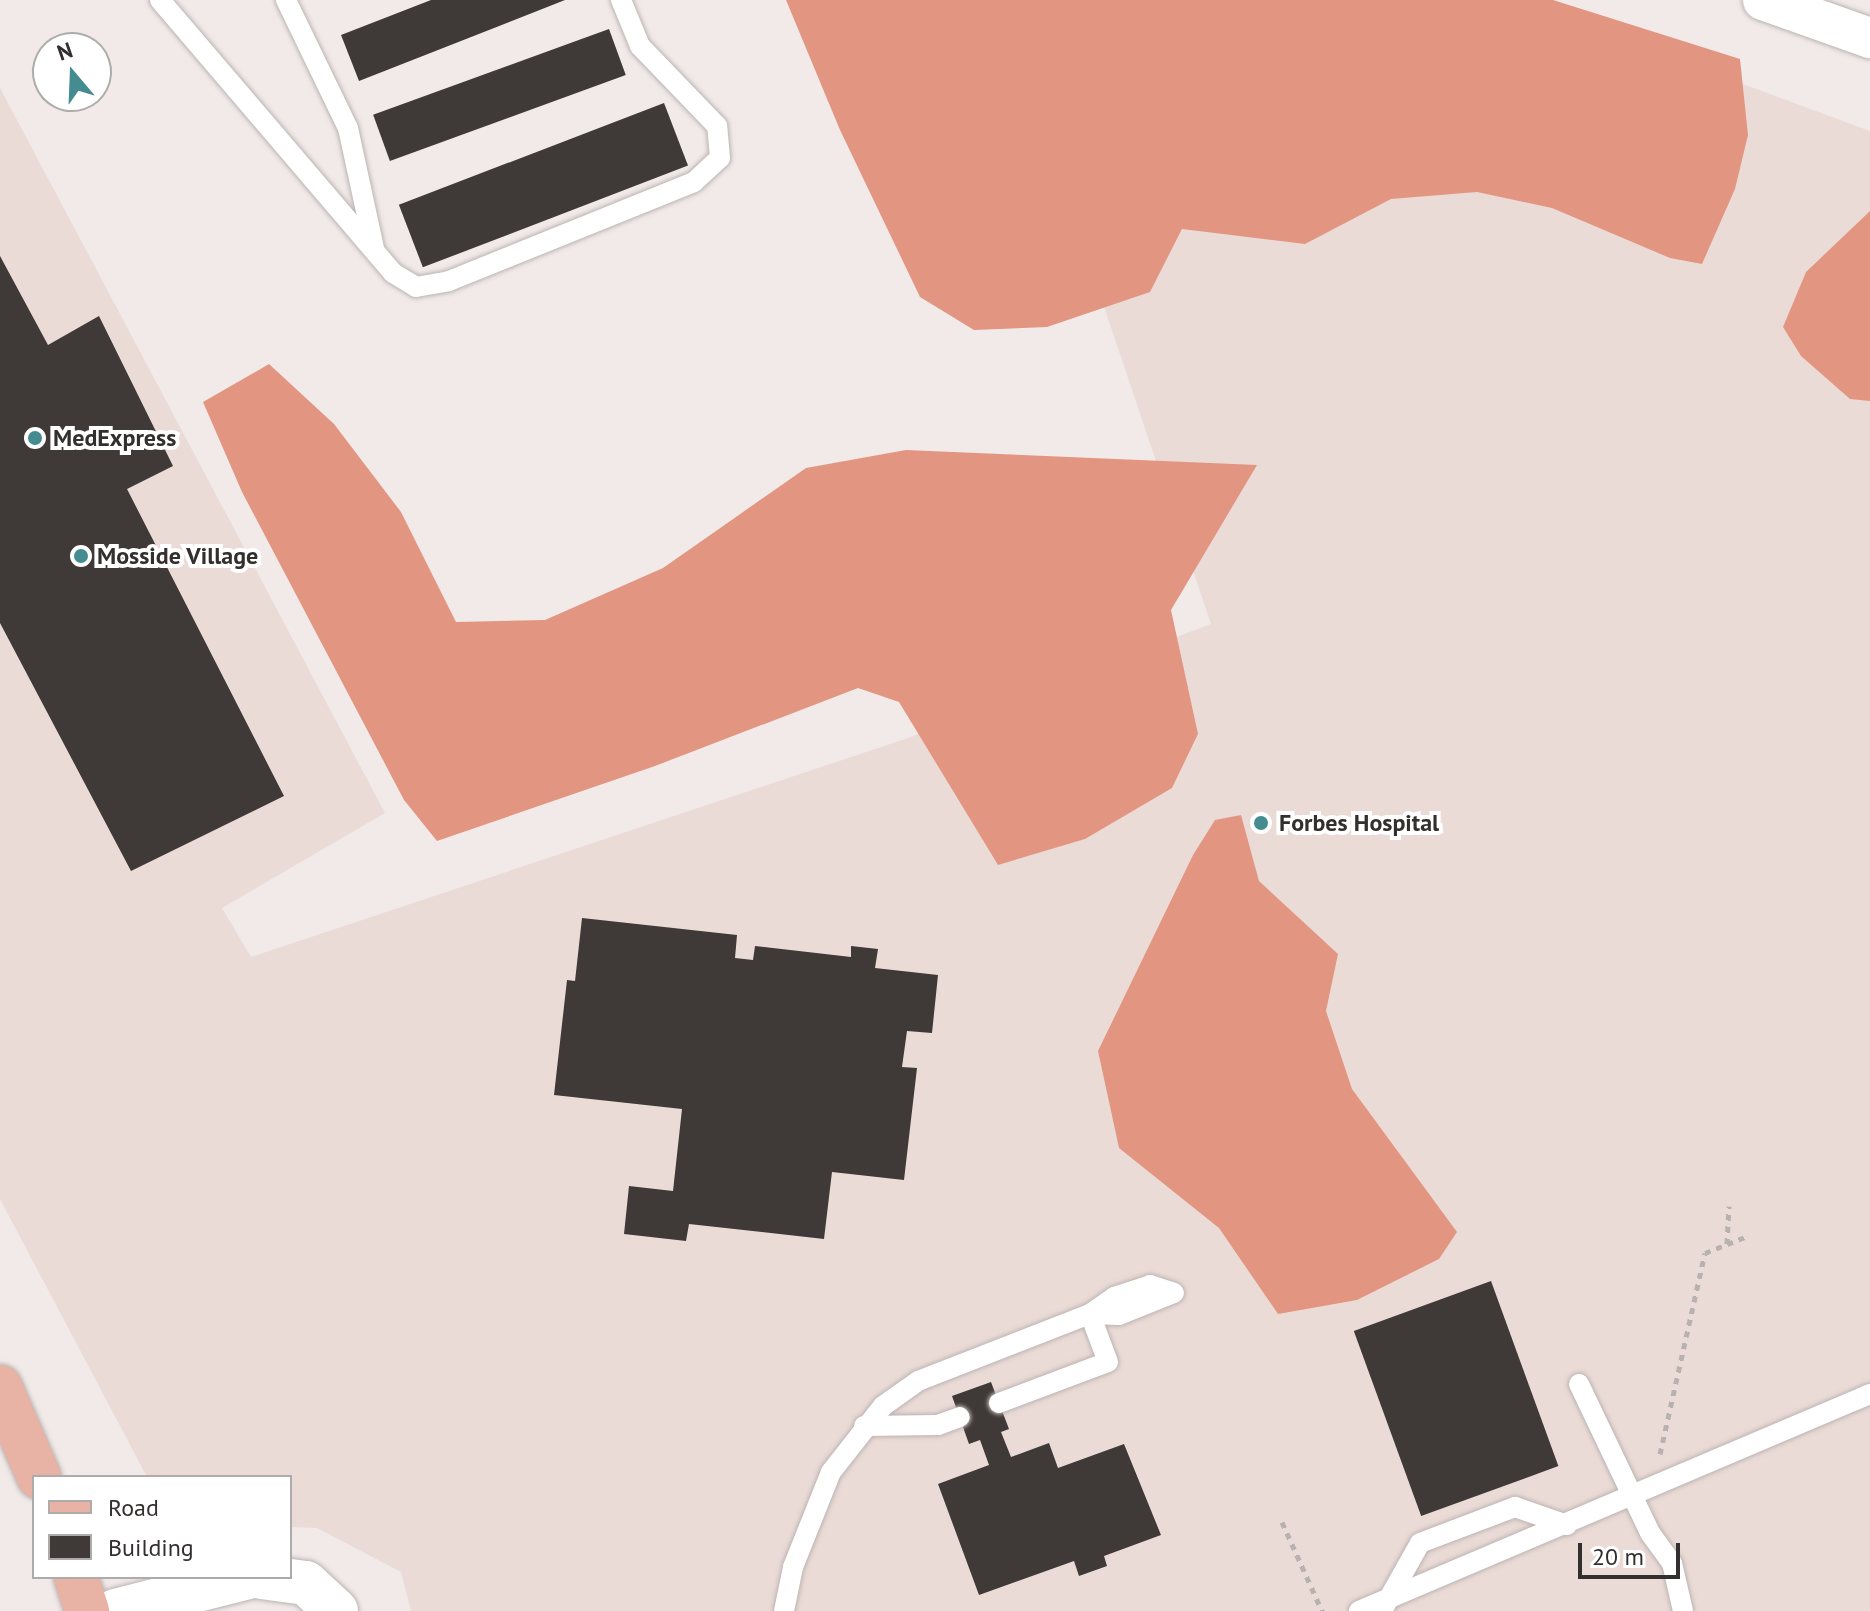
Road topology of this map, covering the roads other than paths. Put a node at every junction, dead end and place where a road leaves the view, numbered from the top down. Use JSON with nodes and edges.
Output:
{"nodes":[{"id":1,"x":160,"y":0,"type":"edge"},
{"id":2,"x":286,"y":0,"type":"edge"},
{"id":3,"x":621,"y":0,"type":"edge"},
{"id":4,"x":1763,"y":0,"type":"edge"},
{"id":5,"x":1870,"y":38,"type":"edge"},
{"id":6,"x":375,"y":252,"type":"junction"},
{"id":7,"x":1579,"y":1384,"type":"dead end"},
{"id":8,"x":0,"y":1387,"type":"edge"},
{"id":9,"x":1870,"y":1394,"type":"edge"},
{"id":10,"x":999,"y":1403,"type":"dead end"},
{"id":11,"x":960,"y":1417,"type":"dead end"},
{"id":12,"x":864,"y":1426,"type":"junction"},
{"id":13,"x":38,"y":1475,"type":"edge"},
{"id":14,"x":1633,"y":1498,"type":"junction"},
{"id":15,"x":1567,"y":1525,"type":"junction"},
{"id":16,"x":77,"y":1579,"type":"edge"},
{"id":17,"x":240,"y":1579,"type":"edge"},
{"id":18,"x":276,"y":1579,"type":"edge"},
{"id":19,"x":1384,"y":1606,"type":"edge"},
{"id":20,"x":87,"y":1611,"type":"edge"},
{"id":21,"x":115,"y":1611,"type":"edge"},
{"id":22,"x":336,"y":1611,"type":"edge"},
{"id":23,"x":784,"y":1611,"type":"edge"},
{"id":24,"x":1359,"y":1611,"type":"edge"},
{"id":25,"x":1683,"y":1611,"type":"edge"}],
"edges":[{"from":1,"to":6,"type":"lane"},
{"from":2,"to":6,"type":"lane"},
{"from":3,"to":6,"type":"lane"},
{"from":4,"to":5,"type":"street"},
{"from":7,"to":14,"type":"lane"},
{"from":8,"to":13,"type":"main road"},
{"from":9,"to":14,"type":"lane"},
{"from":10,"to":12,"type":"lane"},
{"from":11,"to":12,"type":"lane"},
{"from":12,"to":23,"type":"lane"},
{"from":14,"to":15,"type":"lane"},
{"from":14,"to":25,"type":"lane"},
{"from":15,"to":19,"type":"lane"},
{"from":15,"to":19,"type":"lane"},
{"from":16,"to":20,"type":"main road"},
{"from":17,"to":21,"type":"street"},
{"from":18,"to":22,"type":"street"},
{"from":19,"to":24,"type":"lane"}]}
